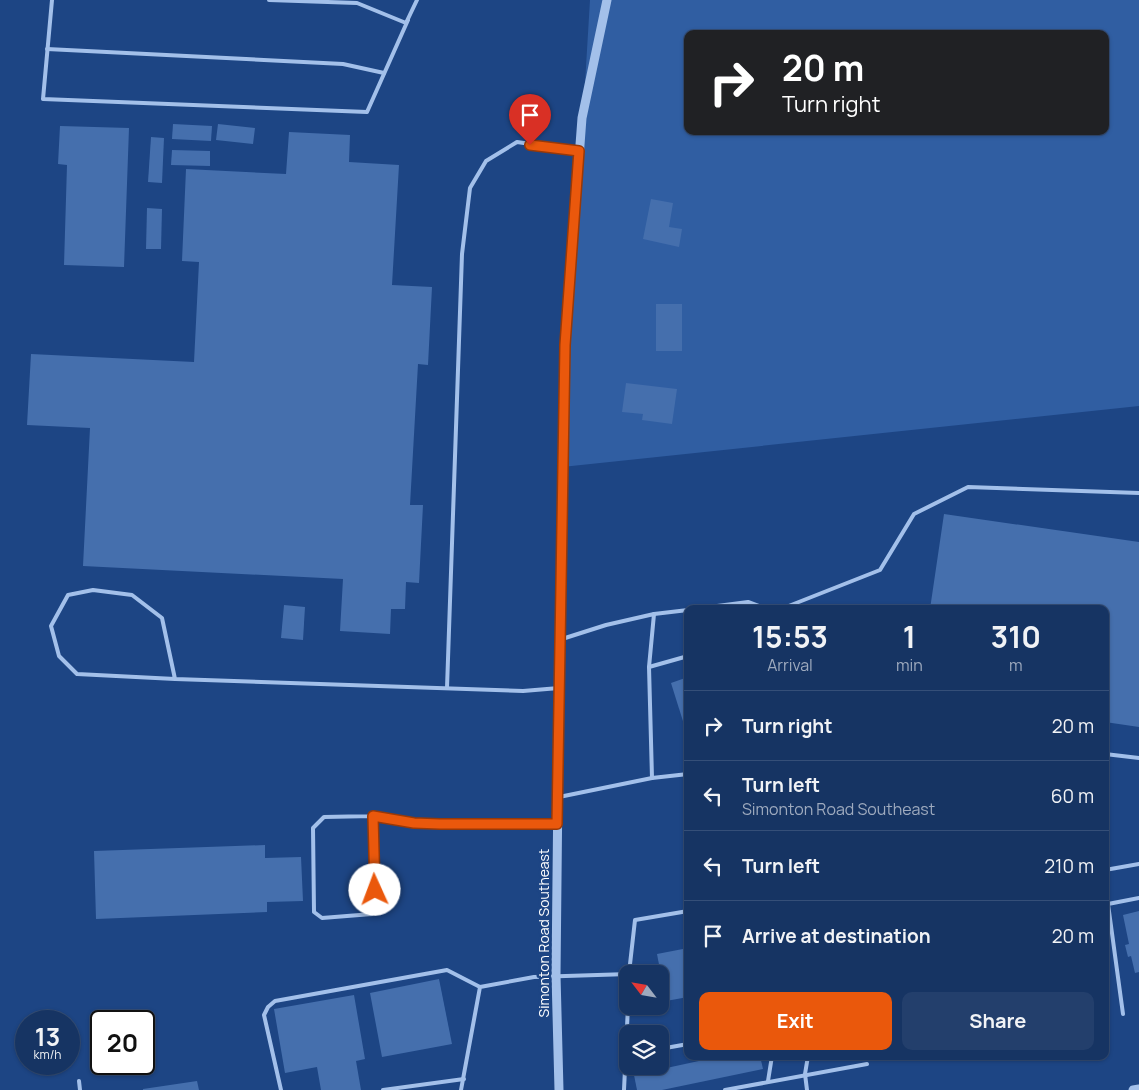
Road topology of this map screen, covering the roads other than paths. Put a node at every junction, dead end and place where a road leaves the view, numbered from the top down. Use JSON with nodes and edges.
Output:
{"nodes":[{"id":1,"x":52,"y":0,"type":"edge"},
{"id":2,"x":269,"y":0,"type":"edge"},
{"id":3,"x":416,"y":0,"type":"edge"},
{"id":4,"x":607,"y":0,"type":"edge"},
{"id":5,"x":408,"y":20,"type":"junction"},
{"id":6,"x":47,"y":49,"type":"junction"},
{"id":7,"x":384,"y":74,"type":"junction"},
{"id":8,"x":579,"y":151,"type":"junction"},
{"id":9,"x":1139,"y":493,"type":"edge"},
{"id":10,"x":725,"y":605,"type":"edge"},
{"id":11,"x":756,"y":605,"type":"edge"},
{"id":12,"x":791,"y":605,"type":"edge"},
{"id":13,"x":684,"y":610,"type":"edge"},
{"id":14,"x":654,"y":614,"type":"junction"},
{"id":15,"x":560,"y":640,"type":"junction"},
{"id":16,"x":684,"y":657,"type":"edge"},
{"id":17,"x":649,"y":667,"type":"junction"},
{"id":18,"x":175,"y":679,"type":"junction"},
{"id":19,"x":447,"y":688,"type":"junction"},
{"id":20,"x":559,"y":688,"type":"junction"},
{"id":21,"x":1109,"y":754,"type":"edge"},
{"id":22,"x":1139,"y":758,"type":"edge"},
{"id":23,"x":684,"y":774,"type":"edge"},
{"id":24,"x":652,"y":778,"type":"junction"},
{"id":25,"x":558,"y":797,"type":"junction"},
{"id":26,"x":373,"y":816,"type":"junction"},
{"id":27,"x":557,"y":824,"type":"junction"},
{"id":28,"x":1139,"y":864,"type":"edge"},
{"id":29,"x":1109,"y":869,"type":"edge"},
{"id":30,"x":1139,"y":898,"type":"edge"},
{"id":31,"x":1109,"y":904,"type":"edge"},
{"id":32,"x":1109,"y":911,"type":"edge"},
{"id":33,"x":684,"y":912,"type":"edge"},
{"id":34,"x":630,"y":965,"type":"edge"},
{"id":35,"x":619,"y":973,"type":"edge"},
{"id":36,"x":556,"y":975,"type":"junction"},
{"id":37,"x":480,"y":987,"type":"junction"},
{"id":38,"x":1123,"y":1014,"type":"dead end"},
{"id":39,"x":684,"y":1045,"type":"edge"},
{"id":40,"x":669,"y":1047,"type":"edge"},
{"id":41,"x":771,"y":1060,"type":"edge"},
{"id":42,"x":807,"y":1060,"type":"edge"},
{"id":43,"x":867,"y":1064,"type":"dead end"},
{"id":44,"x":805,"y":1074,"type":"junction"},
{"id":45,"x":625,"y":1075,"type":"edge"},
{"id":46,"x":464,"y":1079,"type":"junction"},
{"id":47,"x":79,"y":1081,"type":"dead end"},
{"id":48,"x":768,"y":1082,"type":"junction"},
{"id":49,"x":560,"y":1088,"type":"edge"},
{"id":50,"x":1139,"y":1089,"type":"edge"},
{"id":51,"x":80,"y":1090,"type":"edge"},
{"id":52,"x":281,"y":1090,"type":"edge"},
{"id":53,"x":383,"y":1090,"type":"edge"},
{"id":54,"x":461,"y":1090,"type":"edge"},
{"id":55,"x":624,"y":1090,"type":"edge"},
{"id":56,"x":725,"y":1090,"type":"edge"},
{"id":57,"x":807,"y":1090,"type":"edge"},
{"id":58,"x":1133,"y":1090,"type":"edge"}],
"edges":[{"from":1,"to":6,"type":"lane"},
{"from":2,"to":5,"type":"lane"},
{"from":3,"to":5,"type":"lane"},
{"from":4,"to":8,"type":"street","name":"Simonton Road Southeast"},
{"from":5,"to":7,"type":"lane"},
{"from":6,"to":7,"type":"lane"},
{"from":6,"to":7,"type":"lane"},
{"from":8,"to":15,"type":"street","name":"Simonton Road Southeast"},
{"from":8,"to":19,"type":"lane"},
{"from":9,"to":12,"type":"lane"},
{"from":10,"to":11,"type":"lane"},
{"from":13,"to":14,"type":"lane"},
{"from":14,"to":15,"type":"lane"},
{"from":14,"to":17,"type":"lane"},
{"from":15,"to":20,"type":"street","name":"Simonton Road Southeast"},
{"from":16,"to":17,"type":"lane"},
{"from":17,"to":24,"type":"lane"},
{"from":18,"to":18,"type":"lane"},
{"from":18,"to":19,"type":"lane"},
{"from":19,"to":20,"type":"lane"},
{"from":20,"to":25,"type":"street","name":"Simonton Road Southeast"},
{"from":21,"to":22,"type":"lane"},
{"from":23,"to":24,"type":"lane"},
{"from":24,"to":25,"type":"lane"},
{"from":25,"to":27,"type":"street","name":"Simonton Road Southeast"},
{"from":26,"to":26,"type":"lane"},
{"from":26,"to":27,"type":"lane"},
{"from":27,"to":36,"type":"street","name":"Simonton Road Southeast"},
{"from":28,"to":29,"type":"lane"},
{"from":30,"to":31,"type":"lane"},
{"from":32,"to":38,"type":"lane"},
{"from":33,"to":34,"type":"lane"},
{"from":35,"to":36,"type":"lane"},
{"from":36,"to":37,"type":"lane"},
{"from":36,"to":49,"type":"street","name":"Simonton Road Southeast"},
{"from":37,"to":46,"type":"lane"},
{"from":37,"to":52,"type":"lane"},
{"from":39,"to":40,"type":"lane"},
{"from":41,"to":48,"type":"lane"},
{"from":42,"to":44,"type":"lane"},
{"from":43,"to":44,"type":"lane"},
{"from":44,"to":48,"type":"lane"},
{"from":44,"to":57,"type":"lane"},
{"from":45,"to":55,"type":"lane"},
{"from":46,"to":53,"type":"lane"},
{"from":46,"to":54,"type":"lane"},
{"from":47,"to":51,"type":"lane"},
{"from":48,"to":56,"type":"lane"},
{"from":50,"to":58,"type":"street"}]}
